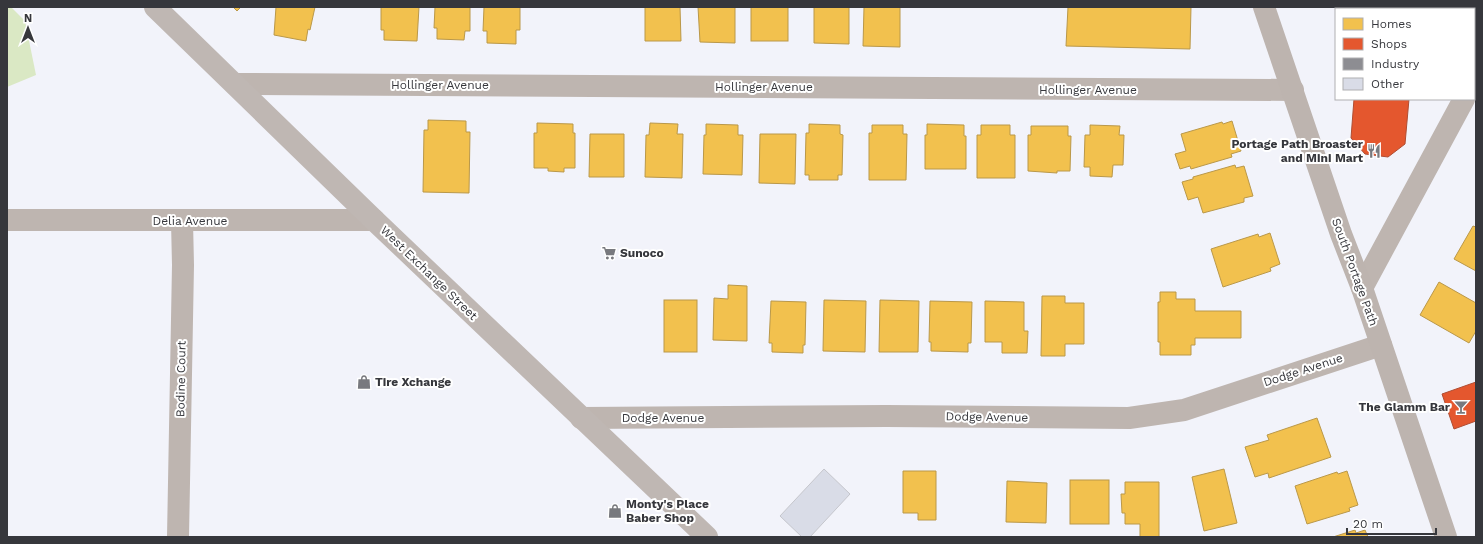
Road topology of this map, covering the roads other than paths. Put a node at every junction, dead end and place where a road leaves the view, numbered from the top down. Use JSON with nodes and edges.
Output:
{"nodes":[{"id":1,"x":155,"y":7,"type":"edge"},
{"id":2,"x":1264,"y":7,"type":"edge"},
{"id":3,"x":234,"y":84,"type":"junction"},
{"id":4,"x":1293,"y":90,"type":"junction"},
{"id":5,"x":1463,"y":100,"type":"edge"},
{"id":6,"x":7,"y":220,"type":"edge"},
{"id":7,"x":374,"y":220,"type":"junction"},
{"id":8,"x":182,"y":221,"type":"junction"},
{"id":9,"x":1362,"y":288,"type":"junction"},
{"id":10,"x":1381,"y":345,"type":"junction"},
{"id":11,"x":581,"y":418,"type":"junction"},
{"id":12,"x":178,"y":537,"type":"edge"},
{"id":13,"x":707,"y":537,"type":"edge"},
{"id":14,"x":1446,"y":537,"type":"edge"}],
"edges":[{"from":1,"to":3,"type":"main road","name":"West Exchange Street"},
{"from":2,"to":4,"type":"main road","name":"South Portage Path"},
{"from":3,"to":4,"type":"street","name":"Hollinger Avenue"},
{"from":3,"to":7,"type":"main road","name":"West Exchange Street"},
{"from":4,"to":9,"type":"main road","name":"South Portage Path"},
{"from":5,"to":9,"type":"street"},
{"from":6,"to":8,"type":"street","name":"Delia Avenue"},
{"from":7,"to":8,"type":"street","name":"Delia Avenue"},
{"from":7,"to":11,"type":"main road","name":"West Exchange Street"},
{"from":8,"to":12,"type":"street","name":"Bodine Court"},
{"from":9,"to":10,"type":"main road","name":"South Portage Path"},
{"from":10,"to":11,"type":"street","name":"Dodge Avenue"},
{"from":10,"to":14,"type":"main road","name":"South Portage Path"},
{"from":11,"to":13,"type":"main road","name":"West Exchange Street"}]}
